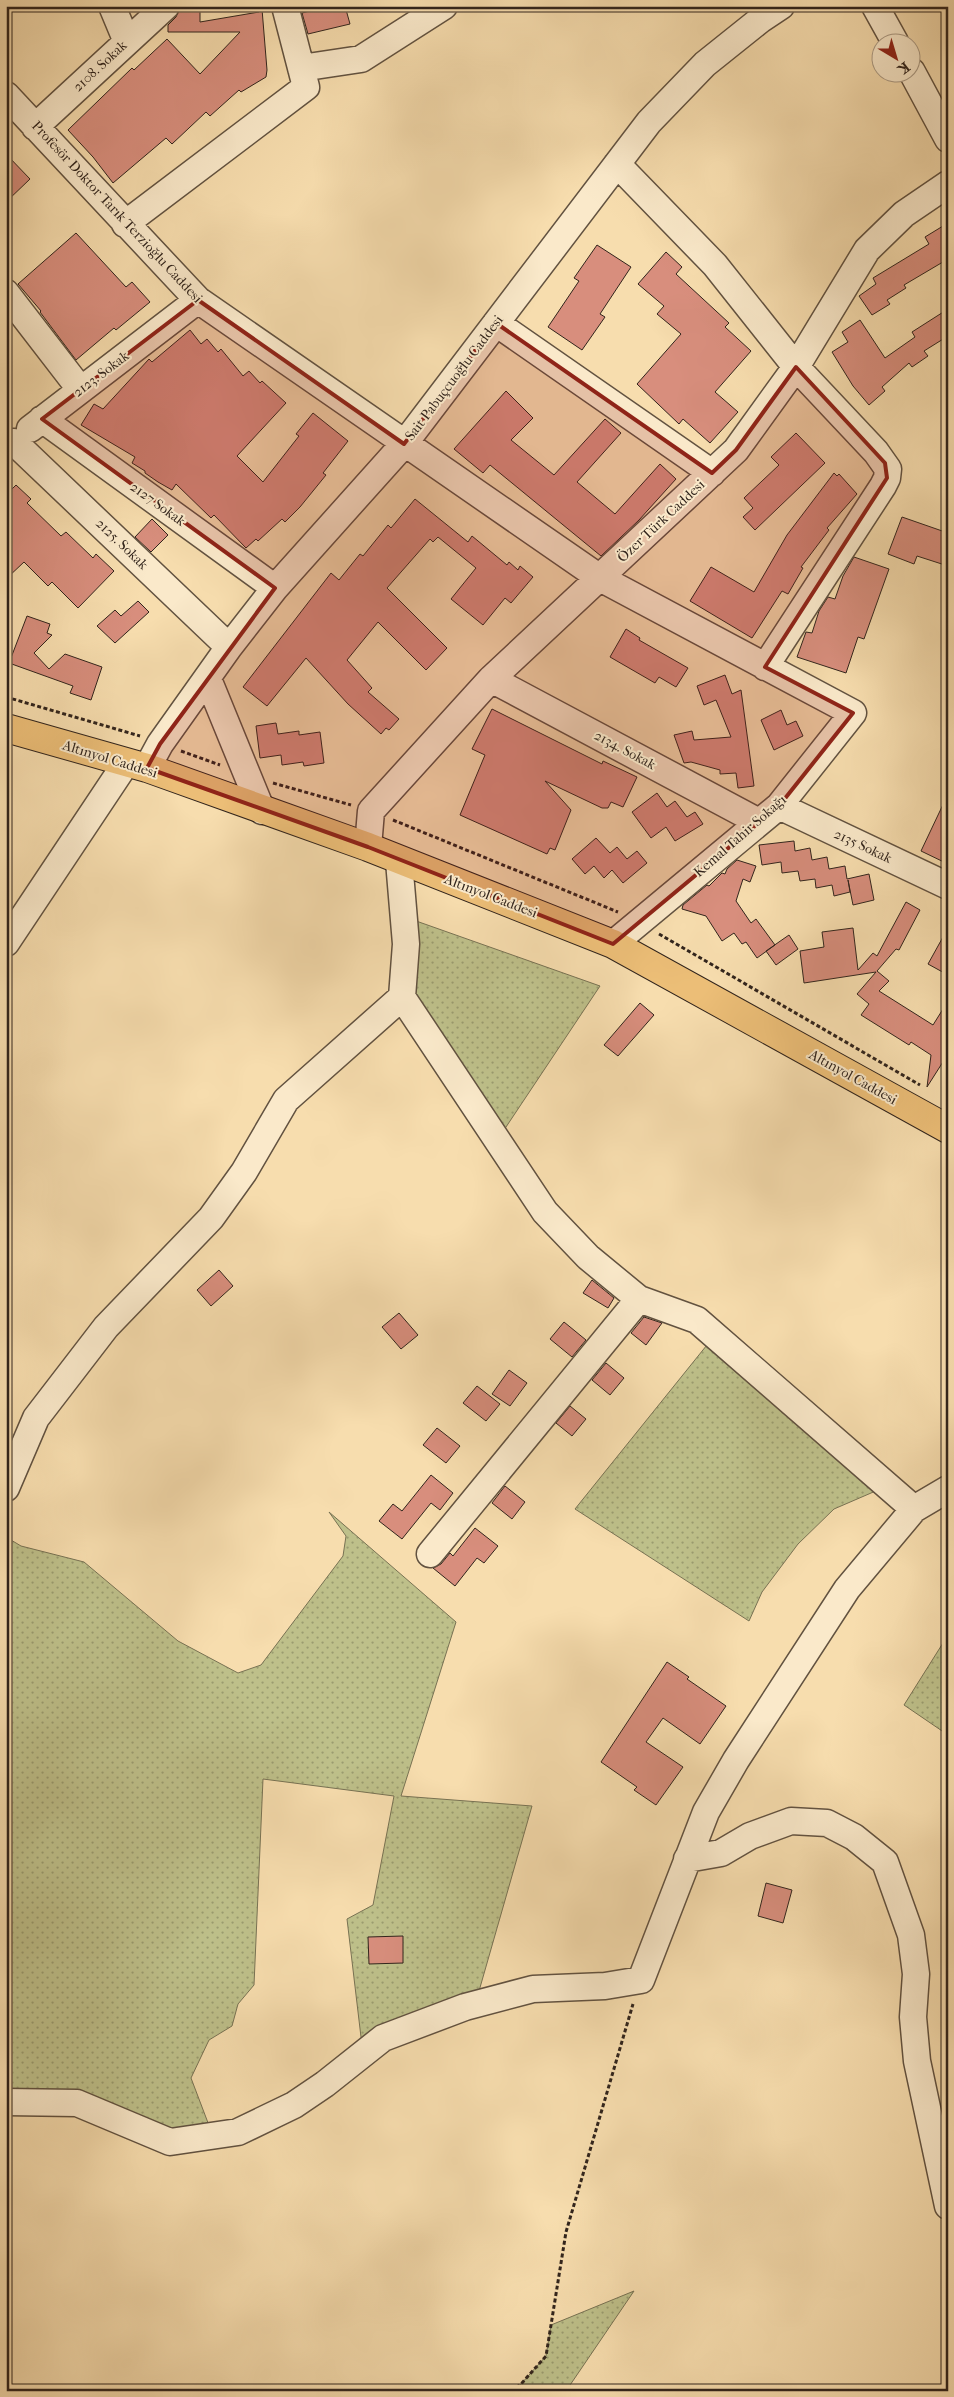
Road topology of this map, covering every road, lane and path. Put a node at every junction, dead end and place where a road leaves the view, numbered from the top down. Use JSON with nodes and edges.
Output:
{"nodes":[{"id":1,"x":112,"y":6,"type":"edge"},
{"id":2,"x":166,"y":6,"type":"edge"},
{"id":3,"x":285,"y":6,"type":"edge"},
{"id":4,"x":444,"y":6,"type":"edge"},
{"id":5,"x":781,"y":6,"type":"edge"},
{"id":6,"x":875,"y":6,"type":"edge"},
{"id":7,"x":889,"y":32,"type":"edge"},
{"id":8,"x":127,"y":42,"type":"junction"},
{"id":9,"x":301,"y":68,"type":"junction"},
{"id":10,"x":917,"y":82,"type":"edge"},
{"id":11,"x":6,"y":94,"type":"edge"},
{"id":12,"x":35,"y":127,"type":"junction"},
{"id":13,"x":948,"y":139,"type":"edge"},
{"id":14,"x":617,"y":164,"type":"junction"},
{"id":15,"x":948,"y":184,"type":"edge"},
{"id":16,"x":125,"y":224,"type":"junction"},
{"id":17,"x":6,"y":293,"type":"edge"},
{"id":18,"x":198,"y":300,"type":"junction"},
{"id":19,"x":496,"y":324,"type":"junction"},
{"id":20,"x":796,"y":367,"type":"junction"},
{"id":21,"x":80,"y":389,"type":"junction"},
{"id":22,"x":42,"y":420,"type":"junction"},
{"id":23,"x":404,"y":444,"type":"junction"},
{"id":24,"x":10,"y":445,"type":"edge"},
{"id":25,"x":712,"y":473,"type":"junction"},
{"id":26,"x":600,"y":578,"type":"junction"},
{"id":27,"x":275,"y":588,"type":"junction"},
{"id":28,"x":229,"y":647,"type":"junction"},
{"id":29,"x":765,"y":667,"type":"junction"},
{"id":30,"x":208,"y":679,"type":"junction"},
{"id":31,"x":491,"y":679,"type":"junction"},
{"id":32,"x":853,"y":714,"type":"joint"},
{"id":33,"x":6,"y":728,"type":"edge"},
{"id":34,"x":136,"y":766,"type":"junction"},
{"id":35,"x":262,"y":811,"type":"junction"},
{"id":36,"x":769,"y":814,"type":"junction"},
{"id":37,"x":368,"y":847,"type":"junction"},
{"id":38,"x":399,"y":860,"type":"junction"},
{"id":39,"x":948,"y":886,"type":"edge"},
{"id":40,"x":6,"y":943,"type":"edge"},
{"id":41,"x":613,"y":944,"type":"junction"},
{"id":42,"x":402,"y":997,"type":"junction"},
{"id":43,"x":948,"y":1129,"type":"edge"},
{"id":44,"x":639,"y":1300,"type":"junction"},
{"id":45,"x":6,"y":1488,"type":"edge"},
{"id":46,"x":948,"y":1489,"type":"edge"},
{"id":47,"x":914,"y":1509,"type":"junction"},
{"id":48,"x":430,"y":1554,"type":"dead end"},
{"id":49,"x":687,"y":1859,"type":"junction"},
{"id":50,"x":641,"y":1980,"type":"junction"},
{"id":51,"x":6,"y":2102,"type":"edge"},
{"id":52,"x":948,"y":2206,"type":"edge"},
{"id":53,"x":511,"y":2391,"type":"edge"}],
"edges":[{"from":1,"to":8,"type":"street"},
{"from":2,"to":8,"type":"street","name":"2108. Sokak"},
{"from":3,"to":9,"type":"street"},
{"from":4,"to":9,"type":"street"},
{"from":5,"to":14,"type":"street","name":"Sait Pabuçcuoğlu Caddesi"},
{"from":6,"to":7,"type":"street"},
{"from":8,"to":12,"type":"street","name":"2108. Sokak"},
{"from":9,"to":16,"type":"street"},
{"from":10,"to":13,"type":"street"},
{"from":11,"to":12,"type":"street","name":"Profesör Doktor Tarık Terzioğlu Caddesi"},
{"from":12,"to":16,"type":"street","name":"Profesör Doktor Tarık Terzioğlu Caddesi"},
{"from":14,"to":19,"type":"street","name":"Sait Pabuçcuoğlu Caddesi"},
{"from":14,"to":20,"type":"street"},
{"from":15,"to":20,"type":"street","name":"Özer Türk Caddesi"},
{"from":16,"to":18,"type":"street","name":"Profesör Doktor Tarık Terzioğlu Caddesi"},
{"from":17,"to":21,"type":"street"},
{"from":18,"to":21,"type":"street","name":"2123. Sokak"},
{"from":18,"to":23,"type":"street","name":"Profesör Doktor Tarık Terzioğlu Caddesi"},
{"from":19,"to":23,"type":"street","name":"Sait Pabuçcuoğlu Caddesi"},
{"from":19,"to":25,"type":"street"},
{"from":20,"to":25,"type":"street","name":"Özer Türk Caddesi"},
{"from":20,"to":29,"type":"street"},
{"from":21,"to":22,"type":"street","name":"2123. Sokak"},
{"from":22,"to":24,"type":"street","name":"2123. Sokak"},
{"from":22,"to":27,"type":"street","name":"2127 Sokak"},
{"from":23,"to":26,"type":"street","name":"Profesör Doktor Tarık Terzioğlu Caddesi"},
{"from":23,"to":27,"type":"street","name":"Sait Pabuçcuoğlu Caddesi"},
{"from":24,"to":28,"type":"street","name":"2125. Sokak"},
{"from":25,"to":26,"type":"street","name":"Özer Türk Caddesi"},
{"from":26,"to":29,"type":"street","name":"Profesör Doktor Tarık Terzioğlu Caddesi"},
{"from":26,"to":31,"type":"street","name":"Özer Türk Caddesi"},
{"from":27,"to":28,"type":"street","name":"Sait Pabuçcuoğlu Caddesi"},
{"from":28,"to":30,"type":"street","name":"Sait Pabuçcuoğlu Caddesi"},
{"from":29,"to":32,"type":"street","name":"Profesör Doktor Tarık Terzioğlu Caddesi"},
{"from":30,"to":34,"type":"street","name":"Sait Pabuçcuoğlu Caddesi"},
{"from":30,"to":35,"type":"street"},
{"from":31,"to":36,"type":"street","name":"2134. Sokak"},
{"from":31,"to":37,"type":"street","name":"Özer Türk Caddesi"},
{"from":32,"to":36,"type":"street","name":"Kemal Tahir Sokağı"},
{"from":33,"to":34,"type":"main road","name":"Altınyol Caddesi"},
{"from":34,"to":35,"type":"main road","name":"Altınyol Caddesi"},
{"from":34,"to":40,"type":"street","name":"Sait Pabuçcuoğlu Caddesi"},
{"from":35,"to":37,"type":"main road","name":"Altınyol Caddesi"},
{"from":36,"to":39,"type":"street","name":"2135 Sokak"},
{"from":36,"to":41,"type":"street","name":"Kemal Tahir Sokağı"},
{"from":37,"to":38,"type":"main road","name":"Altınyol Caddesi"},
{"from":38,"to":41,"type":"main road","name":"Altınyol Caddesi"},
{"from":38,"to":42,"type":"street"},
{"from":41,"to":43,"type":"main road","name":"Altınyol Caddesi"},
{"from":42,"to":44,"type":"street"},
{"from":42,"to":45,"type":"street"},
{"from":44,"to":47,"type":"street"},
{"from":44,"to":48,"type":"street"},
{"from":46,"to":47,"type":"street"},
{"from":47,"to":49,"type":"street"},
{"from":49,"to":50,"type":"street"},
{"from":49,"to":52,"type":"street"},
{"from":50,"to":51,"type":"street"},
{"from":50,"to":53,"type":"path"}]}
